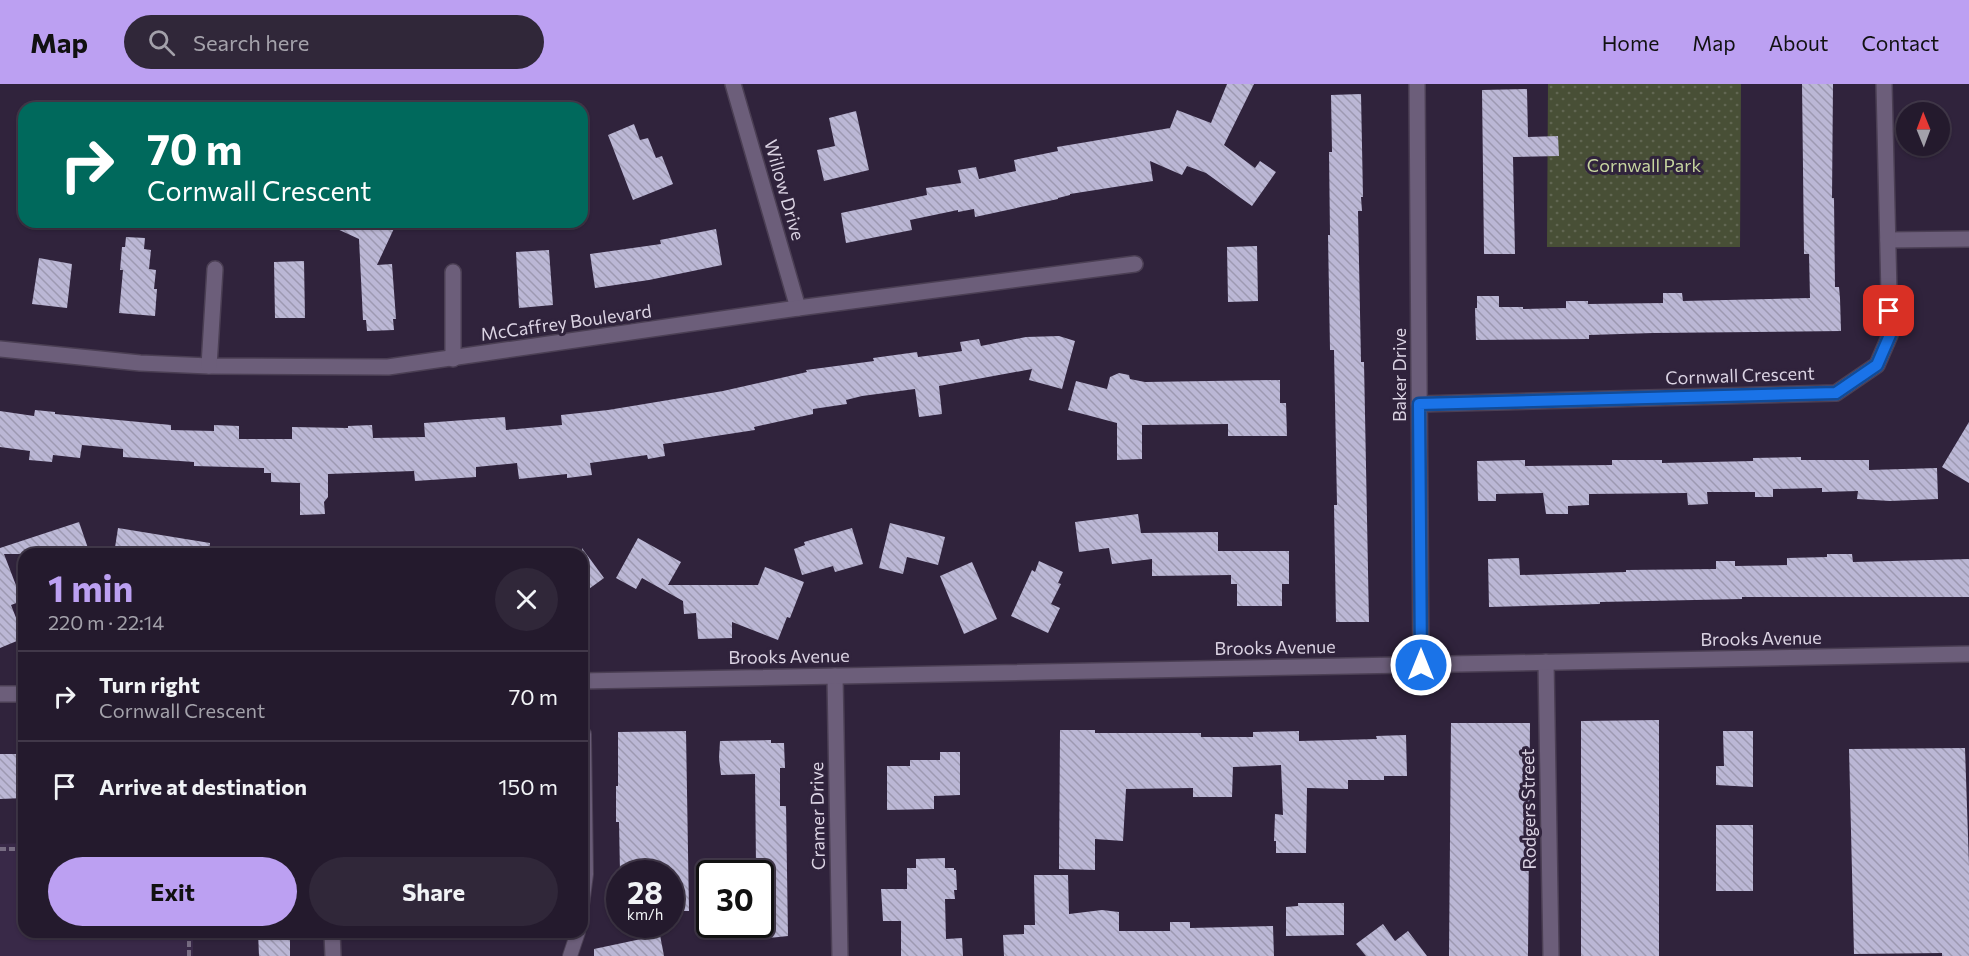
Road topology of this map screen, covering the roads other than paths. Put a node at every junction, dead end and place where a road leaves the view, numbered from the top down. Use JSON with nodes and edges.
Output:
{"nodes":[{"id":1,"x":733,"y":84,"type":"edge"},
{"id":2,"x":1417,"y":84,"type":"edge"},
{"id":3,"x":1884,"y":84,"type":"edge"},
{"id":4,"x":1969,"y":239,"type":"edge"},
{"id":5,"x":1888,"y":240,"type":"junction"},
{"id":6,"x":1135,"y":264,"type":"dead end"},
{"id":7,"x":215,"y":269,"type":"dead end"},
{"id":8,"x":453,"y":272,"type":"dead end"},
{"id":9,"x":798,"y":308,"type":"junction"},
{"id":10,"x":0,"y":348,"type":"edge"},
{"id":11,"x":453,"y":359,"type":"junction"},
{"id":12,"x":210,"y":366,"type":"junction"},
{"id":13,"x":1419,"y":404,"type":"junction"},
{"id":14,"x":1969,"y":654,"type":"edge"},
{"id":15,"x":1546,"y":662,"type":"junction"},
{"id":16,"x":1421,"y":665,"type":"junction"},
{"id":17,"x":835,"y":676,"type":"junction"},
{"id":18,"x":588,"y":681,"type":"edge"},
{"id":19,"x":0,"y":694,"type":"edge"},
{"id":20,"x":18,"y":694,"type":"edge"},
{"id":21,"x":332,"y":938,"type":"edge"},
{"id":22,"x":576,"y":938,"type":"edge"},
{"id":23,"x":333,"y":956,"type":"edge"},
{"id":24,"x":570,"y":956,"type":"edge"},
{"id":25,"x":840,"y":956,"type":"edge"},
{"id":26,"x":1551,"y":956,"type":"edge"}],
"edges":[{"from":1,"to":9,"type":"street","name":"Willow Drive"},
{"from":2,"to":13,"type":"street","name":"Baker Drive"},
{"from":3,"to":5,"type":"street","name":"Cornwall Crescent"},
{"from":4,"to":5,"type":"street"},
{"from":5,"to":13,"type":"street","name":"Cornwall Crescent"},
{"from":6,"to":9,"type":"street","name":"McCaffrey Boulevard"},
{"from":7,"to":12,"type":"street"},
{"from":8,"to":11,"type":"street"},
{"from":9,"to":11,"type":"street","name":"McCaffrey Boulevard"},
{"from":10,"to":12,"type":"street","name":"McCaffrey Boulevard"},
{"from":11,"to":12,"type":"street","name":"McCaffrey Boulevard"},
{"from":13,"to":16,"type":"street","name":"Baker Drive"},
{"from":14,"to":15,"type":"street","name":"Brooks Avenue"},
{"from":15,"to":16,"type":"street","name":"Brooks Avenue"},
{"from":15,"to":26,"type":"street","name":"Rodgers Street"},
{"from":16,"to":17,"type":"street","name":"Brooks Avenue"},
{"from":17,"to":18,"type":"street","name":"Brooks Avenue"},
{"from":17,"to":25,"type":"street","name":"Cramer Drive"},
{"from":19,"to":20,"type":"street"},
{"from":21,"to":23,"type":"street"},
{"from":22,"to":24,"type":"lane"}]}
